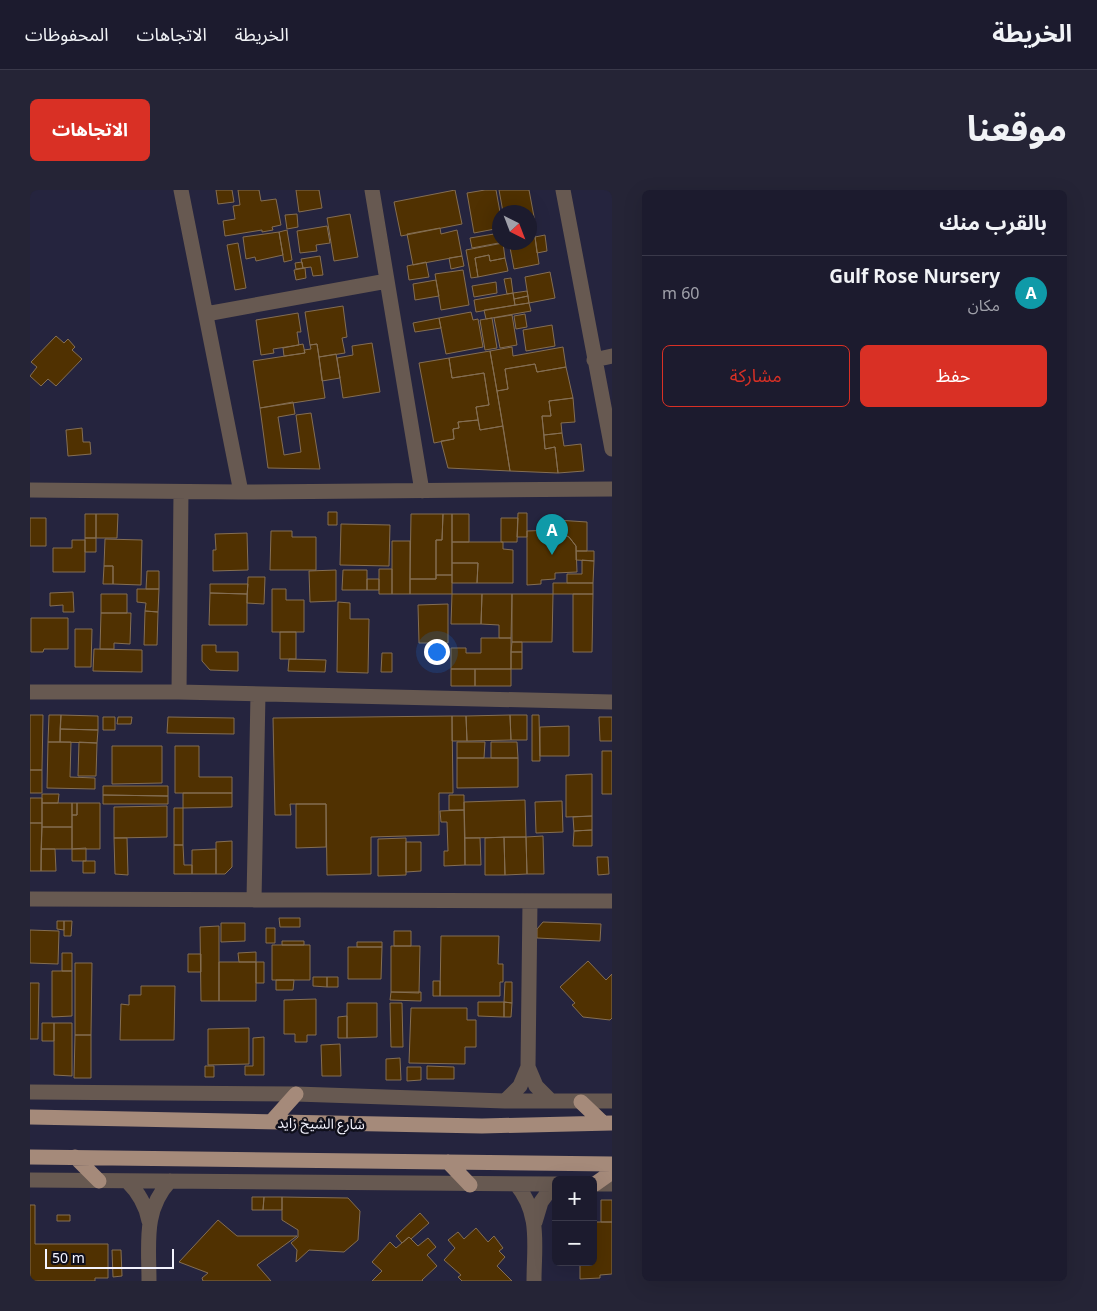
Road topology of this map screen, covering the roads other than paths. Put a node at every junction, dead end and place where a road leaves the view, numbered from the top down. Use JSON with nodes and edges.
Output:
{"nodes":[{"id":1,"x":181,"y":190,"type":"edge"},
{"id":2,"x":372,"y":190,"type":"edge"},
{"id":3,"x":562,"y":190,"type":"edge"},
{"id":4,"x":387,"y":281,"type":"junction"},
{"id":5,"x":206,"y":314,"type":"junction"},
{"id":6,"x":612,"y":356,"type":"edge"},
{"id":7,"x":594,"y":360,"type":"junction"},
{"id":8,"x":612,"y":449,"type":"edge"},
{"id":9,"x":612,"y":489,"type":"edge"},
{"id":10,"x":30,"y":490,"type":"edge"},
{"id":11,"x":422,"y":491,"type":"junction"},
{"id":12,"x":181,"y":492,"type":"junction"},
{"id":13,"x":241,"y":492,"type":"junction"},
{"id":14,"x":30,"y":692,"type":"edge"},
{"id":15,"x":179,"y":692,"type":"junction"},
{"id":16,"x":258,"y":694,"type":"junction"},
{"id":17,"x":612,"y":702,"type":"edge"},
{"id":18,"x":30,"y":899,"type":"edge"},
{"id":19,"x":254,"y":900,"type":"junction"},
{"id":20,"x":530,"y":901,"type":"junction"},
{"id":21,"x":612,"y":901,"type":"edge"},
{"id":22,"x":528,"y":1067,"type":"junction"},
{"id":23,"x":30,"y":1092,"type":"edge"},
{"id":24,"x":296,"y":1094,"type":"junction"},
{"id":25,"x":505,"y":1101,"type":"junction"},
{"id":26,"x":551,"y":1101,"type":"junction"},
{"id":27,"x":612,"y":1101,"type":"edge"},
{"id":28,"x":581,"y":1102,"type":"junction"},
{"id":29,"x":30,"y":1117,"type":"edge"},
{"id":30,"x":271,"y":1122,"type":"junction"},
{"id":31,"x":608,"y":1123,"type":"edge"},
{"id":32,"x":30,"y":1157,"type":"edge"},
{"id":33,"x":75,"y":1157,"type":"junction"},
{"id":34,"x":448,"y":1162,"type":"junction"},
{"id":35,"x":612,"y":1164,"type":"edge"},
{"id":36,"x":612,"y":1172,"type":"edge"},
{"id":37,"x":30,"y":1180,"type":"edge"},
{"id":38,"x":170,"y":1180,"type":"junction"},
{"id":39,"x":99,"y":1181,"type":"junction"},
{"id":40,"x":128,"y":1181,"type":"junction"},
{"id":41,"x":597,"y":1182,"type":"edge"},
{"id":42,"x":516,"y":1184,"type":"junction"},
{"id":43,"x":552,"y":1184,"type":"edge"},
{"id":44,"x":597,"y":1184,"type":"edge"},
{"id":45,"x":612,"y":1184,"type":"edge"},
{"id":46,"x":470,"y":1185,"type":"junction"},
{"id":47,"x":552,"y":1188,"type":"edge"},
{"id":48,"x":150,"y":1223,"type":"junction"},
{"id":49,"x":534,"y":1223,"type":"junction"},
{"id":50,"x":149,"y":1281,"type":"edge"},
{"id":51,"x":534,"y":1281,"type":"edge"}],
"edges":[{"from":1,"to":5,"type":"street"},
{"from":2,"to":4,"type":"street"},
{"from":3,"to":7,"type":"street"},
{"from":4,"to":5,"type":"street"},
{"from":4,"to":11,"type":"street"},
{"from":5,"to":13,"type":"street"},
{"from":6,"to":7,"type":"street"},
{"from":7,"to":8,"type":"street"},
{"from":9,"to":11,"type":"street"},
{"from":10,"to":12,"type":"street"},
{"from":11,"to":13,"type":"street"},
{"from":12,"to":13,"type":"street"},
{"from":12,"to":15,"type":"street"},
{"from":14,"to":15,"type":"street"},
{"from":15,"to":16,"type":"street"},
{"from":16,"to":17,"type":"street"},
{"from":16,"to":19,"type":"street"},
{"from":18,"to":19,"type":"street"},
{"from":19,"to":20,"type":"street"},
{"from":20,"to":21,"type":"street"},
{"from":20,"to":22,"type":"street"},
{"from":22,"to":25,"type":"street"},
{"from":22,"to":26,"type":"street"},
{"from":23,"to":24,"type":"street"},
{"from":24,"to":25,"type":"street"},
{"from":24,"to":30,"type":"main road"},
{"from":25,"to":26,"type":"street"},
{"from":26,"to":28,"type":"street"},
{"from":27,"to":28,"type":"street"},
{"from":28,"to":31,"type":"main road"},
{"from":29,"to":30,"type":"main road","name":"شارع الشيخ زايد"},
{"from":30,"to":31,"type":"main road","name":"شارع الشيخ زايد"},
{"from":32,"to":33,"type":"main road"},
{"from":33,"to":34,"type":"main road"},
{"from":33,"to":39,"type":"main road"},
{"from":34,"to":35,"type":"main road"},
{"from":34,"to":46,"type":"main road"},
{"from":36,"to":41,"type":"main road"},
{"from":37,"to":39,"type":"street"},
{"from":38,"to":40,"type":"street"},
{"from":38,"to":46,"type":"street"},
{"from":38,"to":48,"type":"street"},
{"from":39,"to":40,"type":"street"},
{"from":40,"to":48,"type":"street"},
{"from":42,"to":43,"type":"street"},
{"from":42,"to":46,"type":"street"},
{"from":42,"to":49,"type":"street"},
{"from":44,"to":45,"type":"street"},
{"from":47,"to":49,"type":"street"},
{"from":48,"to":50,"type":"street"},
{"from":49,"to":51,"type":"street"}]}
